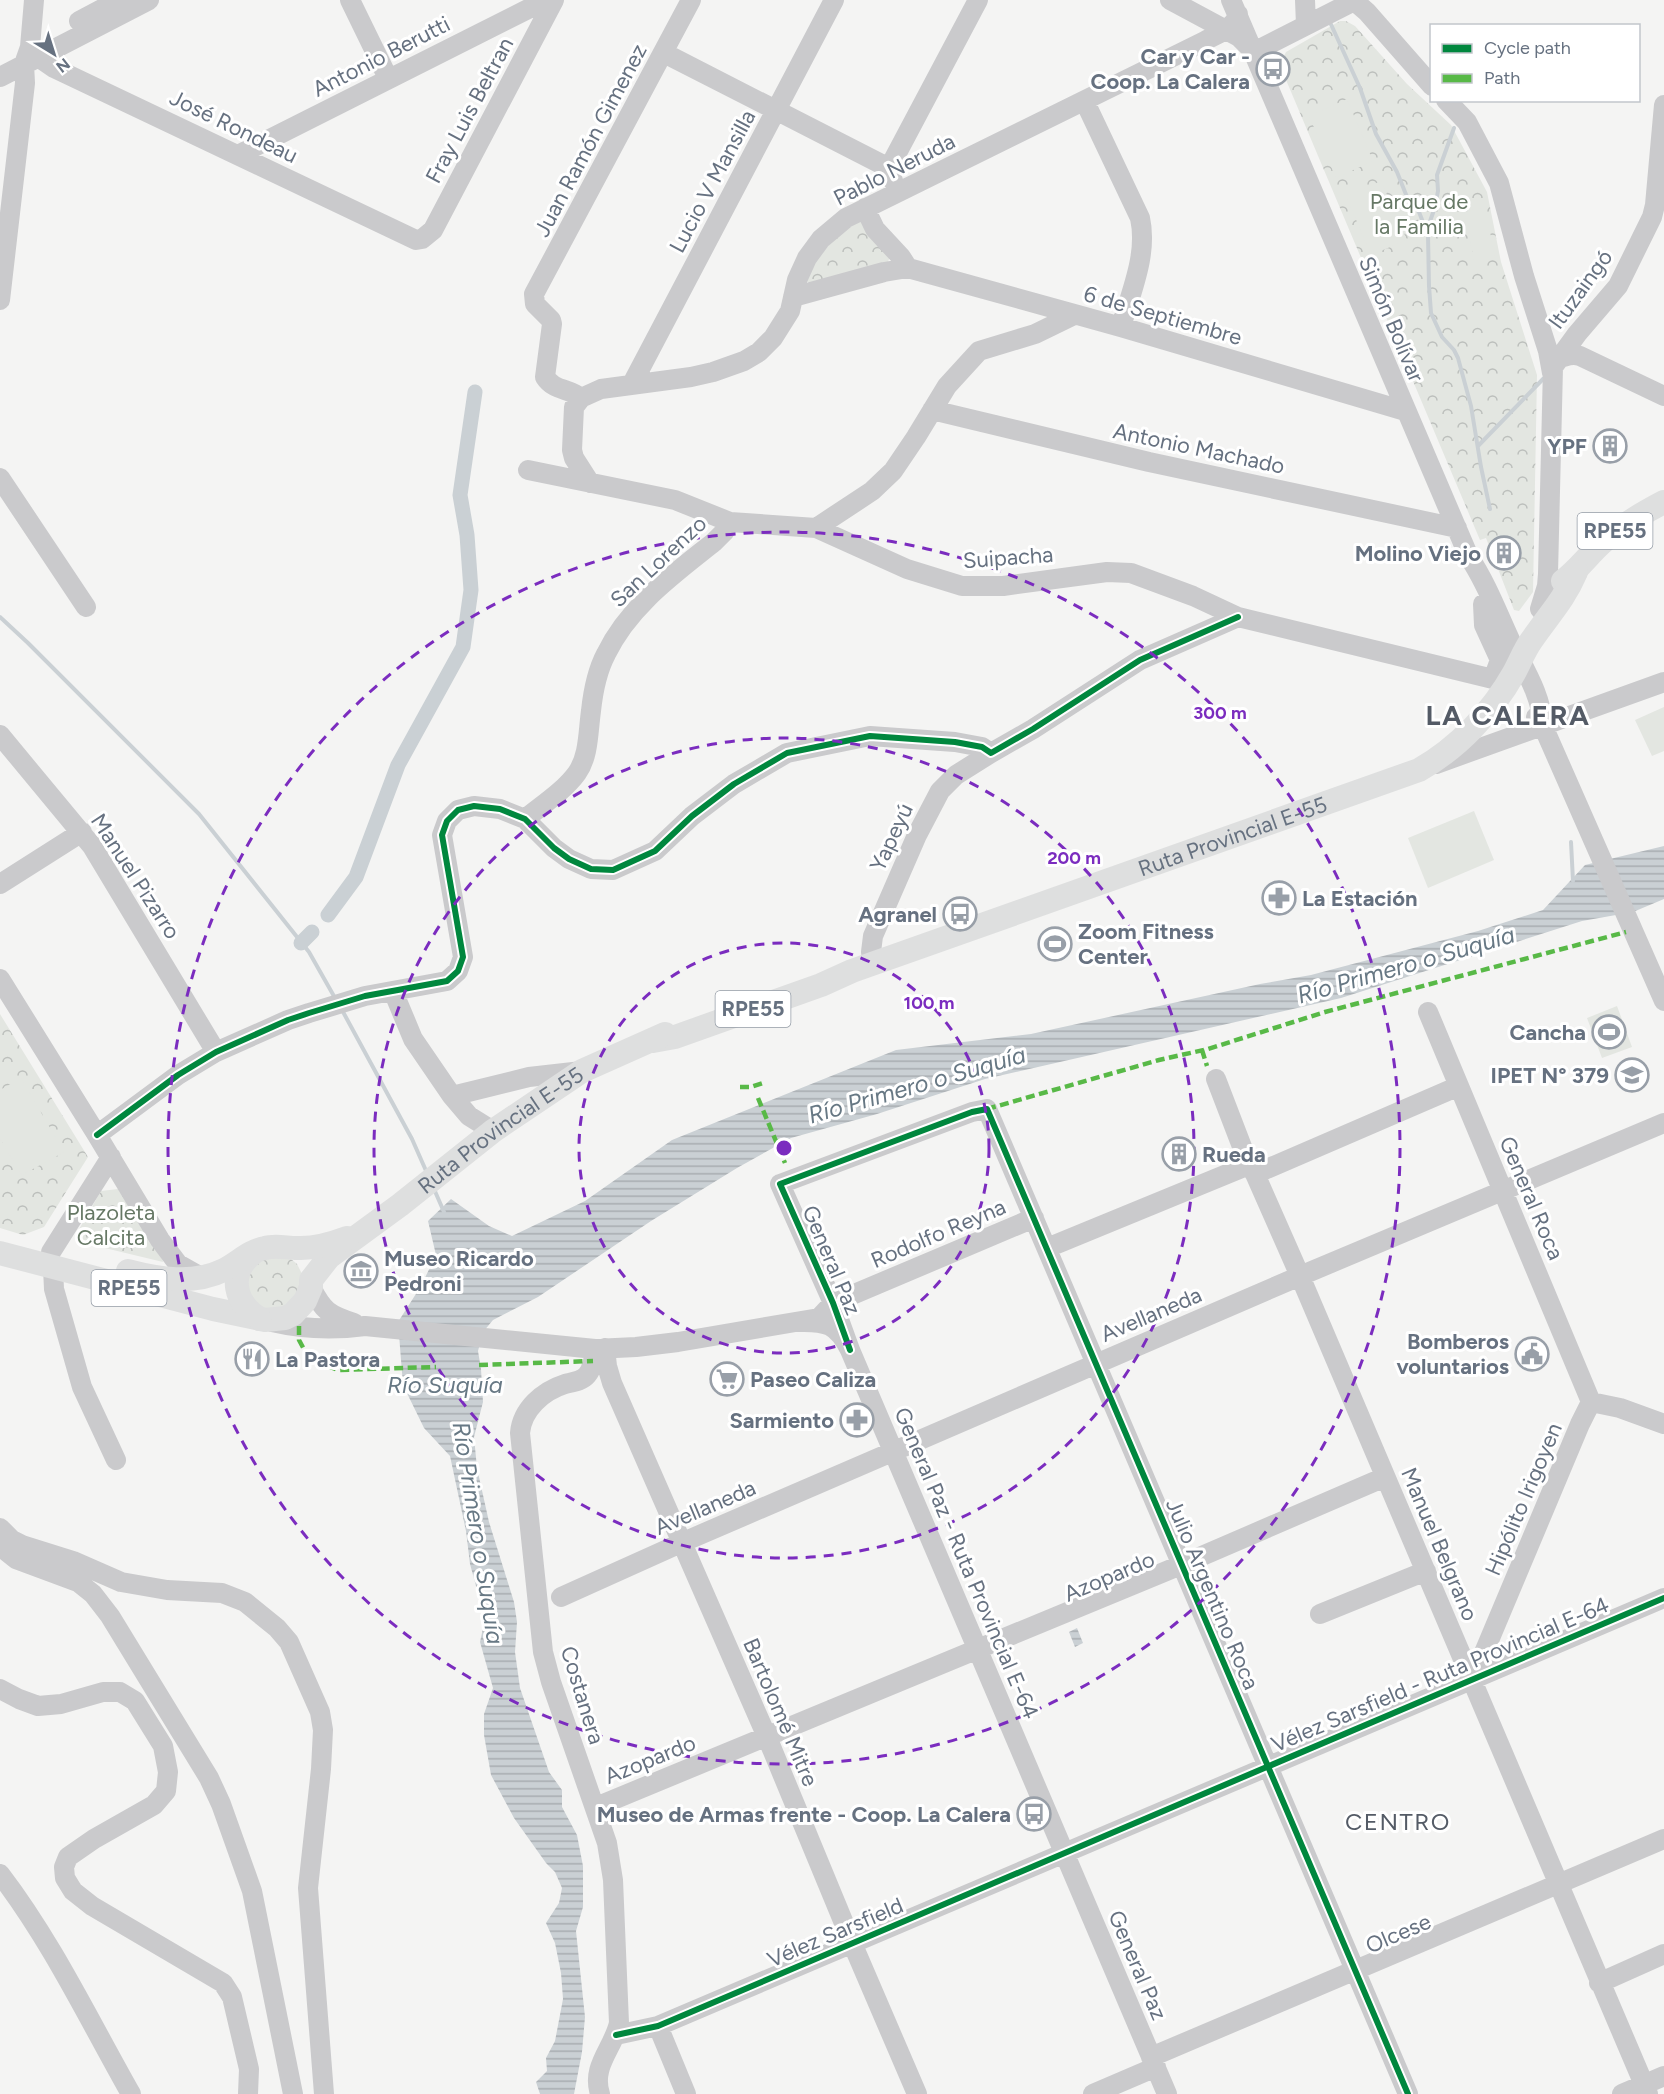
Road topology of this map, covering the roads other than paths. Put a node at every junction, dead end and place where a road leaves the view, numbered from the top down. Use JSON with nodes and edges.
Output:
{"nodes":[{"id":1,"x":34,"y":0,"type":"edge"},
{"id":2,"x":118,"y":0,"type":"edge"},
{"id":3,"x":149,"y":0,"type":"edge"},
{"id":4,"x":350,"y":0,"type":"edge"},
{"id":5,"x":546,"y":0,"type":"edge"},
{"id":6,"x":554,"y":0,"type":"edge"},
{"id":7,"x":691,"y":0,"type":"edge"},
{"id":8,"x":834,"y":0,"type":"edge"},
{"id":9,"x":978,"y":0,"type":"edge"},
{"id":10,"x":1170,"y":0,"type":"edge"},
{"id":11,"x":1305,"y":0,"type":"edge"},
{"id":12,"x":1354,"y":0,"type":"edge"},
{"id":13,"x":1234,"y":7,"type":"edge"},
{"id":14,"x":1309,"y":23,"type":"junction"},
{"id":15,"x":1225,"y":30,"type":"junction"},
{"id":16,"x":1254,"y":52,"type":"junction"},
{"id":17,"x":664,"y":53,"type":"junction"},
{"id":18,"x":31,"y":56,"type":"junction"},
{"id":19,"x":0,"y":63,"type":"edge"},
{"id":20,"x":0,"y":77,"type":"edge"},
{"id":21,"x":388,"y":78,"type":"junction"},
{"id":22,"x":1430,"y":85,"type":"edge"},
{"id":23,"x":1084,"y":102,"type":"junction"},
{"id":24,"x":1448,"y":102,"type":"edge"},
{"id":25,"x":1664,"y":105,"type":"edge"},
{"id":26,"x":776,"y":111,"type":"junction"},
{"id":27,"x":238,"y":155,"type":"junction"},
{"id":28,"x":889,"y":168,"type":"junction"},
{"id":29,"x":897,"y":191,"type":"junction"},
{"id":30,"x":865,"y":208,"type":"junction"},
{"id":31,"x":422,"y":239,"type":"joint"},
{"id":32,"x":908,"y":268,"type":"junction"},
{"id":33,"x":793,"y":297,"type":"junction"},
{"id":34,"x":0,"y":300,"type":"edge"},
{"id":35,"x":1074,"y":315,"type":"junction"},
{"id":36,"x":1121,"y":327,"type":"junction"},
{"id":37,"x":1553,"y":361,"type":"junction"},
{"id":38,"x":632,"y":384,"type":"junction"},
{"id":39,"x":1664,"y":396,"type":"edge"},
{"id":40,"x":581,"y":398,"type":"junction"},
{"id":41,"x":932,"y":410,"type":"junction"},
{"id":42,"x":1405,"y":411,"type":"junction"},
{"id":43,"x":528,"y":470,"type":"dead end"},
{"id":44,"x":0,"y":478,"type":"edge"},
{"id":45,"x":590,"y":483,"type":"junction"},
{"id":46,"x":1664,"y":502,"type":"edge"},
{"id":47,"x":730,"y":522,"type":"junction"},
{"id":48,"x":816,"y":528,"type":"junction"},
{"id":49,"x":1457,"y":528,"type":"junction"},
{"id":50,"x":1469,"y":557,"type":"junction"},
{"id":51,"x":1576,"y":572,"type":"junction"},
{"id":52,"x":86,"y":607,"type":"dead end"},
{"id":53,"x":1540,"y":609,"type":"junction"},
{"id":54,"x":1238,"y":617,"type":"junction"},
{"id":55,"x":1509,"y":663,"type":"junction"},
{"id":56,"x":1664,"y":682,"type":"edge"},
{"id":57,"x":1543,"y":726,"type":"junction"},
{"id":58,"x":0,"y":735,"type":"edge"},
{"id":59,"x":991,"y":753,"type":"junction"},
{"id":60,"x":1419,"y":770,"type":"junction"},
{"id":61,"x":1374,"y":786,"type":"junction"},
{"id":62,"x":525,"y":819,"type":"junction"},
{"id":63,"x":82,"y":832,"type":"junction"},
{"id":64,"x":0,"y":884,"type":"edge"},
{"id":65,"x":863,"y":967,"type":"junction"},
{"id":66,"x":1659,"y":978,"type":"edge"},
{"id":67,"x":0,"y":979,"type":"edge"},
{"id":68,"x":393,"y":991,"type":"junction"},
{"id":69,"x":1664,"y":1001,"type":"edge"},
{"id":70,"x":1428,"y":1012,"type":"dead end"},
{"id":71,"x":216,"y":1052,"type":"junction"},
{"id":72,"x":582,"y":1071,"type":"junction"},
{"id":73,"x":1216,"y":1079,"type":"dead end"},
{"id":74,"x":1459,"y":1086,"type":"junction"},
{"id":75,"x":452,"y":1096,"type":"junction"},
{"id":76,"x":987,"y":1109,"type":"joint"},
{"id":77,"x":1664,"y":1123,"type":"edge"},
{"id":78,"x":493,"y":1131,"type":"junction"},
{"id":79,"x":97,"y":1135,"type":"junction"},
{"id":80,"x":111,"y":1157,"type":"junction"},
{"id":81,"x":1252,"y":1170,"type":"junction"},
{"id":82,"x":1503,"y":1191,"type":"junction"},
{"id":83,"x":1034,"y":1218,"type":"junction"},
{"id":84,"x":358,"y":1234,"type":"junction"},
{"id":85,"x":0,"y":1238,"type":"edge"},
{"id":86,"x":1047,"y":1248,"type":"junction"},
{"id":87,"x":268,"y":1249,"type":"junction"},
{"id":88,"x":0,"y":1253,"type":"edge"},
{"id":89,"x":52,"y":1260,"type":"junction"},
{"id":90,"x":1299,"y":1276,"type":"junction"},
{"id":91,"x":201,"y":1277,"type":"junction"},
{"id":92,"x":311,"y":1284,"type":"junction"},
{"id":93,"x":833,"y":1303,"type":"junction"},
{"id":94,"x":262,"y":1320,"type":"junction"},
{"id":95,"x":798,"y":1322,"type":"junction"},
{"id":96,"x":365,"y":1326,"type":"junction"},
{"id":97,"x":600,"y":1348,"type":"junction"},
{"id":98,"x":850,"y":1350,"type":"junction"},
{"id":99,"x":1095,"y":1365,"type":"junction"},
{"id":100,"x":1591,"y":1402,"type":"junction"},
{"id":101,"x":1664,"y":1424,"type":"edge"},
{"id":102,"x":894,"y":1453,"type":"junction"},
{"id":103,"x":116,"y":1460,"type":"dead end"},
{"id":104,"x":1385,"y":1477,"type":"junction"},
{"id":105,"x":0,"y":1528,"type":"edge"},
{"id":106,"x":681,"y":1543,"type":"junction"},
{"id":107,"x":0,"y":1546,"type":"edge"},
{"id":108,"x":19,"y":1552,"type":"junction"},
{"id":109,"x":1181,"y":1566,"type":"junction"},
{"id":110,"x":1426,"y":1571,"type":"junction"},
{"id":111,"x":561,"y":1597,"type":"dead end"},
{"id":112,"x":1664,"y":1598,"type":"edge"},
{"id":113,"x":1320,"y":1614,"type":"dead end"},
{"id":114,"x":978,"y":1650,"type":"junction"},
{"id":115,"x":1472,"y":1681,"type":"junction"},
{"id":116,"x":0,"y":1689,"type":"edge"},
{"id":117,"x":767,"y":1737,"type":"junction"},
{"id":118,"x":1268,"y":1767,"type":"junction"},
{"id":119,"x":596,"y":1807,"type":"junction"},
{"id":120,"x":1664,"y":1839,"type":"edge"},
{"id":121,"x":1065,"y":1854,"type":"junction"},
{"id":122,"x":0,"y":1874,"type":"edge"},
{"id":123,"x":1558,"y":1883,"type":"junction"},
{"id":124,"x":853,"y":1945,"type":"junction"},
{"id":125,"x":1664,"y":1954,"type":"edge"},
{"id":126,"x":1355,"y":1971,"type":"junction"},
{"id":127,"x":1599,"y":1983,"type":"junction"},
{"id":128,"x":658,"y":2026,"type":"junction"},
{"id":129,"x":616,"y":2035,"type":"junction"},
{"id":130,"x":1154,"y":2062,"type":"junction"},
{"id":131,"x":1664,"y":2076,"type":"edge"},
{"id":132,"x":1646,"y":2089,"type":"edge"},
{"id":133,"x":595,"y":2091,"type":"edge"},
{"id":134,"x":131,"y":2094,"type":"edge"},
{"id":135,"x":248,"y":2094,"type":"edge"},
{"id":136,"x":293,"y":2094,"type":"edge"},
{"id":137,"x":324,"y":2094,"type":"edge"},
{"id":138,"x":686,"y":2094,"type":"edge"},
{"id":139,"x":917,"y":2094,"type":"edge"},
{"id":140,"x":1094,"y":2094,"type":"edge"},
{"id":141,"x":1167,"y":2094,"type":"edge"},
{"id":142,"x":1408,"y":2094,"type":"edge"},
{"id":143,"x":1622,"y":2094,"type":"edge"}],
"edges":[{"from":1,"to":18,"type":"street"},
{"from":2,"to":18,"type":"street"},
{"from":3,"to":18,"type":"street"},
{"from":4,"to":21,"type":"street"},
{"from":5,"to":21,"type":"street","name":"Antonio Berutti"},
{"from":6,"to":31,"type":"street","name":"Fray Luis Beltran"},
{"from":7,"to":17,"type":"street","name":"Juan Ramón Gimenez"},
{"from":8,"to":26,"type":"street","name":"Lucio V Mansilla"},
{"from":9,"to":28,"type":"street"},
{"from":10,"to":15,"type":"street"},
{"from":11,"to":14,"type":"street"},
{"from":12,"to":14,"type":"street"},
{"from":12,"to":22,"type":"street"},
{"from":13,"to":15,"type":"street","name":"Pablo Neruda"},
{"from":13,"to":16,"type":"street","name":"Simón Bolívar"},
{"from":14,"to":16,"type":"street"},
{"from":15,"to":16,"type":"street"},
{"from":15,"to":23,"type":"street","name":"Pablo Neruda"},
{"from":16,"to":42,"type":"street","name":"Simón Bolívar"},
{"from":17,"to":26,"type":"street"},
{"from":17,"to":40,"type":"street","name":"Juan Ramón Gimenez"},
{"from":18,"to":19,"type":"street"},
{"from":18,"to":20,"type":"street"},
{"from":18,"to":27,"type":"street","name":"José Rondeau"},
{"from":18,"to":34,"type":"street"},
{"from":21,"to":27,"type":"street","name":"Antonio Berutti"},
{"from":23,"to":29,"type":"street","name":"Pablo Neruda"},
{"from":23,"to":36,"type":"street"},
{"from":24,"to":37,"type":"street"},
{"from":25,"to":37,"type":"street","name":"Ituzaingó"},
{"from":26,"to":28,"type":"street"},
{"from":26,"to":38,"type":"street","name":"Lucio V Mansilla"},
{"from":27,"to":31,"type":"street","name":"José Rondeau"},
{"from":28,"to":29,"type":"street"},
{"from":29,"to":30,"type":"street","name":"Pablo Neruda"},
{"from":30,"to":32,"type":"street"},
{"from":30,"to":33,"type":"street","name":"Pablo Neruda"},
{"from":32,"to":33,"type":"street","name":"6 de Septiembre"},
{"from":32,"to":35,"type":"street","name":"6 de Septiembre"},
{"from":33,"to":38,"type":"street","name":"Pablo Neruda"},
{"from":35,"to":36,"type":"street","name":"6 de Septiembre"},
{"from":35,"to":41,"type":"street"},
{"from":36,"to":42,"type":"street","name":"6 de Septiembre"},
{"from":37,"to":39,"type":"street"},
{"from":37,"to":53,"type":"street"},
{"from":38,"to":40,"type":"street","name":"Pablo Neruda"},
{"from":40,"to":45,"type":"street"},
{"from":41,"to":48,"type":"street"},
{"from":41,"to":49,"type":"street","name":"Antonio Machado"},
{"from":42,"to":49,"type":"street","name":"Simón Bolívar"},
{"from":43,"to":45,"type":"street","name":"Suipacha"},
{"from":44,"to":52,"type":"street"},
{"from":45,"to":47,"type":"street","name":"Suipacha"},
{"from":46,"to":51,"type":"main road","name":"Ruta Provincial E-55","number":"RPE55"},
{"from":47,"to":48,"type":"street","name":"Suipacha"},
{"from":47,"to":62,"type":"street","name":"San Lorenzo"},
{"from":48,"to":54,"type":"street","name":"Suipacha"},
{"from":49,"to":50,"type":"street","name":"Simón Bolívar"},
{"from":50,"to":55,"type":"street","name":"Simón Bolívar"},
{"from":50,"to":55,"type":"street","name":"Simón Bolívar"},
{"from":51,"to":53,"type":"main road","name":"Ruta Provincial E-55","number":"RPE55"},
{"from":51,"to":55,"type":"main road","name":"Ruta Provincial E-55","number":"RPE55"},
{"from":53,"to":55,"type":"main road","name":"Ruta Provincial E-55","number":"RPE55"},
{"from":54,"to":55,"type":"street","name":"Suipacha"},
{"from":54,"to":59,"type":"street","name":"Yapeyú"},
{"from":55,"to":57,"type":"street","name":"Simón Bolívar"},
{"from":55,"to":60,"type":"main road","name":"Ruta Provincial E-55","number":"RPE55"},
{"from":55,"to":61,"type":"main road","name":"Ruta Provincial E-55","number":"RPE55"},
{"from":56,"to":57,"type":"street"},
{"from":57,"to":60,"type":"street"},
{"from":57,"to":66,"type":"street","name":"Simón Bolívar"},
{"from":58,"to":63,"type":"street","name":"Manuel Pizarro"},
{"from":59,"to":62,"type":"street"},
{"from":59,"to":65,"type":"street","name":"Yapeyú"},
{"from":60,"to":61,"type":"main road","name":"Ruta Provincial E-55","number":"RPE55"},
{"from":61,"to":65,"type":"main road","name":"Ruta Provincial E-55","number":"RPE55"},
{"from":62,"to":68,"type":"street"},
{"from":63,"to":64,"type":"street"},
{"from":63,"to":71,"type":"street","name":"Manuel Pizarro"},
{"from":65,"to":72,"type":"main road","name":"Ruta Provincial E-55","number":"RPE55"},
{"from":66,"to":69,"type":"street","name":"Simón Bolívar"},
{"from":67,"to":79,"type":"street"},
{"from":68,"to":71,"type":"street"},
{"from":68,"to":75,"type":"street"},
{"from":70,"to":74,"type":"street","name":"General Roca"},
{"from":71,"to":79,"type":"street"},
{"from":72,"to":75,"type":"street"},
{"from":72,"to":78,"type":"main road","name":"Ruta Provincial E-55","number":"RPE55"},
{"from":73,"to":81,"type":"street","name":"Manuel Belgrano"},
{"from":74,"to":81,"type":"street"},
{"from":74,"to":82,"type":"street","name":"General Roca"},
{"from":75,"to":78,"type":"street"},
{"from":76,"to":83,"type":"street","name":"Julio Argentino Roca"},
{"from":76,"to":93,"type":"street","name":"General Paz"},
{"from":77,"to":82,"type":"street","name":"Avellaneda"},
{"from":78,"to":84,"type":"main road","name":"Ruta Provincial E-55","number":"RPE55"},
{"from":79,"to":80,"type":"street"},
{"from":80,"to":89,"type":"street"},
{"from":80,"to":91,"type":"street"},
{"from":81,"to":86,"type":"street"},
{"from":81,"to":90,"type":"street","name":"Manuel Belgrano"},
{"from":82,"to":90,"type":"street","name":"Avellaneda"},
{"from":82,"to":100,"type":"street","name":"General Roca"},
{"from":83,"to":86,"type":"street","name":"Julio Argentino Roca"},
{"from":83,"to":93,"type":"street","name":"Rodolfo Reyna"},
{"from":84,"to":87,"type":"main road","name":"Ruta Provincial E-55","number":"RPE55"},
{"from":84,"to":92,"type":"main road","name":"Ruta Provincial E-55","number":"RPE55"},
{"from":85,"to":89,"type":"main road","name":"Ruta Provincial E-55","number":"RPE55"},
{"from":86,"to":99,"type":"street","name":"Julio Argentino Roca"},
{"from":87,"to":91,"type":"main road","name":"Ruta Provincial E-55"},
{"from":87,"to":92,"type":"main road"},
{"from":87,"to":94,"type":"main road"},
{"from":88,"to":89,"type":"main road","name":"Ruta Provincial E-55","number":"RPE55"},
{"from":89,"to":91,"type":"main road","name":"Ruta Provincial E-55"},
{"from":89,"to":94,"type":"main road","name":"Ruta Provincial E-55","number":"RPE55"},
{"from":89,"to":103,"type":"street"},
{"from":90,"to":99,"type":"street","name":"Avellaneda"},
{"from":90,"to":104,"type":"street","name":"Manuel Belgrano"},
{"from":92,"to":94,"type":"main road","name":"Ruta Provincial E-55","number":"RPE55"},
{"from":92,"to":96,"type":"street"},
{"from":93,"to":95,"type":"street","name":"Rodolfo Reyna"},
{"from":93,"to":98,"type":"street","name":"General Paz"},
{"from":94,"to":96,"type":"street"},
{"from":95,"to":97,"type":"street"},
{"from":95,"to":98,"type":"street","name":"General Paz - Ruta Provincial E-64"},
{"from":96,"to":97,"type":"street"},
{"from":97,"to":106,"type":"street","name":"Bartolomé Mitre"},
{"from":97,"to":119,"type":"street","name":"Costanera"},
{"from":98,"to":102,"type":"street","name":"General Paz - Ruta Provincial E-64"},
{"from":99,"to":102,"type":"street","name":"Avellaneda"},
{"from":99,"to":109,"type":"street","name":"Julio Argentino Roca"},
{"from":100,"to":101,"type":"street"},
{"from":100,"to":115,"type":"street","name":"Hipólito Irigoyen"},
{"from":102,"to":106,"type":"street","name":"Avellaneda"},
{"from":102,"to":114,"type":"street","name":"General Paz - Ruta Provincial E-64"},
{"from":104,"to":109,"type":"street","name":"Azopardo"},
{"from":104,"to":110,"type":"street","name":"Manuel Belgrano"},
{"from":105,"to":108,"type":"street"},
{"from":106,"to":111,"type":"street","name":"Avellaneda"},
{"from":106,"to":117,"type":"street","name":"Bartolomé Mitre"},
{"from":107,"to":108,"type":"street"},
{"from":108,"to":136,"type":"street"},
{"from":108,"to":137,"type":"street"},
{"from":109,"to":114,"type":"street","name":"Azopardo"},
{"from":109,"to":118,"type":"street","name":"Julio Argentino Roca"},
{"from":110,"to":113,"type":"street"},
{"from":110,"to":115,"type":"street","name":"Manuel Belgrano"},
{"from":112,"to":115,"type":"street","name":"Vélez Sarsfield - Ruta Provincial E-64"},
{"from":114,"to":117,"type":"street","name":"Azopardo"},
{"from":114,"to":121,"type":"street","name":"General Paz - Ruta Provincial E-64"},
{"from":115,"to":118,"type":"street","name":"Vélez Sarsfield - Ruta Provincial E-64"},
{"from":115,"to":123,"type":"street","name":"Manuel Belgrano"},
{"from":116,"to":135,"type":"street"},
{"from":117,"to":119,"type":"street","name":"Azopardo"},
{"from":117,"to":124,"type":"street","name":"Bartolomé Mitre"},
{"from":118,"to":121,"type":"street","name":"Vélez Sarsfield - Ruta Provincial E-64"},
{"from":118,"to":126,"type":"street","name":"Julio Argentino Roca"},
{"from":119,"to":129,"type":"street","name":"Costanera"},
{"from":120,"to":123,"type":"street","name":"Olcese"},
{"from":121,"to":124,"type":"street","name":"Vélez Sarsfield"},
{"from":121,"to":130,"type":"street","name":"General Paz"},
{"from":122,"to":134,"type":"street"},
{"from":123,"to":126,"type":"street","name":"Olcese"},
{"from":123,"to":127,"type":"street","name":"Manuel Belgrano"},
{"from":124,"to":128,"type":"street","name":"Vélez Sarsfield"},
{"from":124,"to":139,"type":"street","name":"Bartolomé Mitre"},
{"from":125,"to":127,"type":"street"},
{"from":126,"to":130,"type":"street","name":"Olcese"},
{"from":126,"to":142,"type":"street","name":"Julio Argentino Roca"},
{"from":127,"to":132,"type":"street","name":"Manuel Belgrano"},
{"from":128,"to":129,"type":"street","name":"Vélez Sarsfield"},
{"from":128,"to":138,"type":"street"},
{"from":129,"to":133,"type":"street","name":"Costanera"},
{"from":130,"to":140,"type":"street","name":"Olcese"},
{"from":130,"to":141,"type":"street","name":"General Paz"},
{"from":131,"to":132,"type":"street"},
{"from":132,"to":143,"type":"street"}]}
